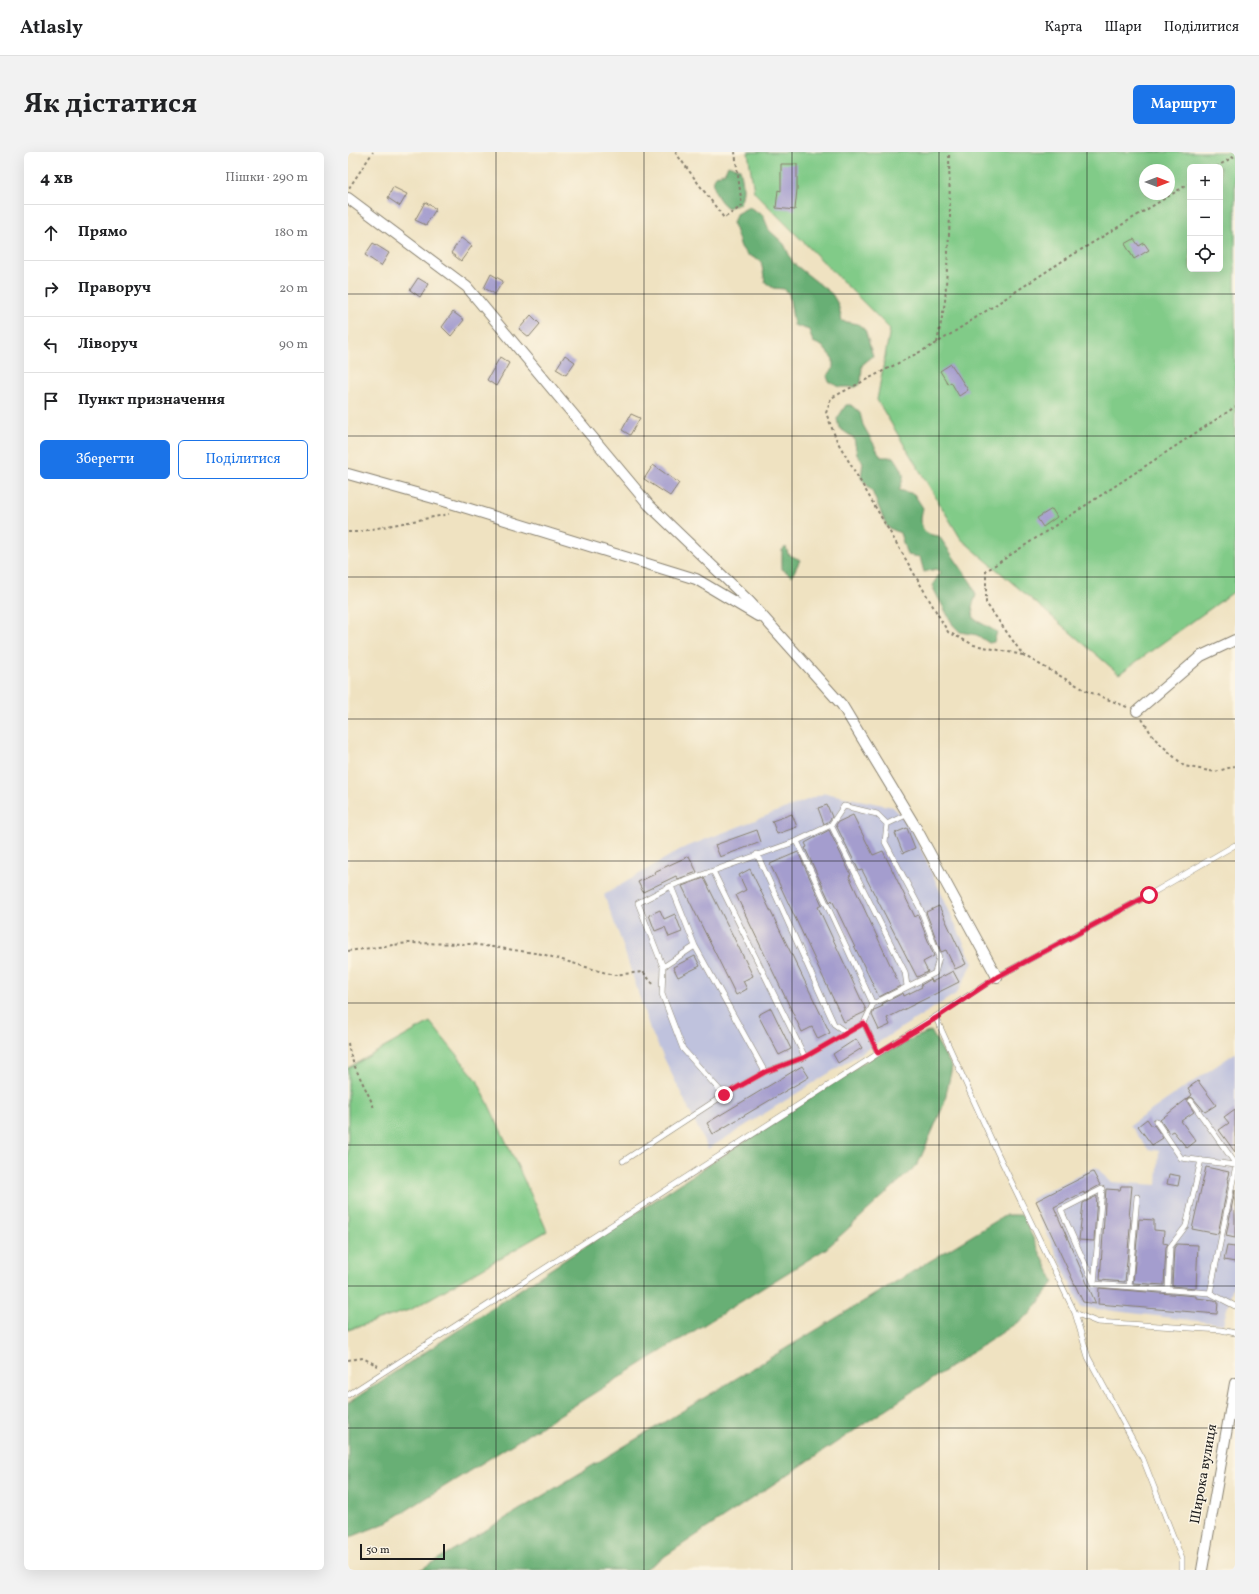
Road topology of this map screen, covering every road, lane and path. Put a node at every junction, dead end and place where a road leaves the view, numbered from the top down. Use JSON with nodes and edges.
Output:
{"nodes":[{"id":1,"x":373,"y":152,"type":"edge"},
{"id":2,"x":675,"y":152,"type":"edge"},
{"id":3,"x":735,"y":152,"type":"edge"},
{"id":4,"x":949,"y":152,"type":"edge"},
{"id":5,"x":1235,"y":156,"type":"edge"},
{"id":6,"x":1221,"y":164,"type":"edge"},
{"id":7,"x":1187,"y":185,"type":"edge"},
{"id":8,"x":348,"y":190,"type":"edge"},
{"id":9,"x":348,"y":198,"type":"edge"},
{"id":10,"x":937,"y":343,"type":"junction"},
{"id":11,"x":1235,"y":407,"type":"edge"},
{"id":12,"x":348,"y":474,"type":"edge"},
{"id":13,"x":449,"y":514,"type":"dead end"},
{"id":14,"x":348,"y":532,"type":"edge"},
{"id":15,"x":767,"y":621,"type":"junction"},
{"id":16,"x":1235,"y":640,"type":"edge"},
{"id":17,"x":1023,"y":655,"type":"junction"},
{"id":18,"x":1137,"y":711,"type":"junction"},
{"id":19,"x":1235,"y":766,"type":"edge"},
{"id":20,"x":908,"y":814,"type":"junction"},
{"id":21,"x":887,"y":824,"type":"junction"},
{"id":22,"x":832,"y":825,"type":"junction"},
{"id":23,"x":797,"y":841,"type":"junction"},
{"id":24,"x":1235,"y":845,"type":"edge"},
{"id":25,"x":757,"y":854,"type":"junction"},
{"id":26,"x":713,"y":871,"type":"junction"},
{"id":27,"x":671,"y":886,"type":"junction"},
{"id":28,"x":695,"y":946,"type":"junction"},
{"id":29,"x":348,"y":951,"type":"edge"},
{"id":30,"x":663,"y":967,"type":"junction"},
{"id":31,"x":997,"y":977,"type":"junction"},
{"id":32,"x":907,"y":986,"type":"junction"},
{"id":33,"x":662,"y":994,"type":"junction"},
{"id":34,"x":873,"y":1004,"type":"junction"},
{"id":35,"x":936,"y":1018,"type":"junction"},
{"id":36,"x":864,"y":1023,"type":"junction"},
{"id":37,"x":847,"y":1033,"type":"junction"},
{"id":38,"x":348,"y":1043,"type":"edge"},
{"id":39,"x":878,"y":1053,"type":"junction"},
{"id":40,"x":805,"y":1057,"type":"junction"},
{"id":41,"x":765,"y":1072,"type":"junction"},
{"id":42,"x":724,"y":1095,"type":"junction"},
{"id":43,"x":1191,"y":1101,"type":"dead end"},
{"id":44,"x":374,"y":1108,"type":"dead end"},
{"id":45,"x":1156,"y":1121,"type":"dead end"},
{"id":46,"x":1201,"y":1160,"type":"junction"},
{"id":47,"x":624,"y":1161,"type":"dead end"},
{"id":48,"x":1235,"y":1164,"type":"edge"},
{"id":49,"x":1235,"y":1170,"type":"edge"},
{"id":50,"x":1137,"y":1197,"type":"dead end"},
{"id":51,"x":1094,"y":1284,"type":"junction"},
{"id":52,"x":1129,"y":1286,"type":"junction"},
{"id":53,"x":1168,"y":1289,"type":"junction"},
{"id":54,"x":1210,"y":1293,"type":"junction"},
{"id":55,"x":1235,"y":1306,"type":"edge"},
{"id":56,"x":1075,"y":1313,"type":"junction"},
{"id":57,"x":1235,"y":1334,"type":"edge"},
{"id":58,"x":348,"y":1360,"type":"edge"},
{"id":59,"x":386,"y":1371,"type":"junction"},
{"id":60,"x":1235,"y":1383,"type":"edge"},
{"id":61,"x":348,"y":1396,"type":"edge"},
{"id":62,"x":1182,"y":1570,"type":"edge"},
{"id":63,"x":1202,"y":1570,"type":"edge"}],
"edges":[{"from":1,"to":8,"type":"path"},
{"from":2,"to":3,"type":"path"},
{"from":4,"to":10,"type":"path"},
{"from":5,"to":6,"type":"path"},
{"from":7,"to":10,"type":"path"},
{"from":9,"to":15,"type":"street"},
{"from":10,"to":17,"type":"path"},
{"from":11,"to":17,"type":"path"},
{"from":12,"to":15,"type":"street"},
{"from":13,"to":14,"type":"path"},
{"from":15,"to":20,"type":"street"},
{"from":16,"to":18,"type":"street"},
{"from":17,"to":18,"type":"path"},
{"from":18,"to":19,"type":"path"},
{"from":20,"to":21,"type":"lane"},
{"from":20,"to":31,"type":"street"},
{"from":21,"to":22,"type":"lane"},
{"from":21,"to":32,"type":"lane"},
{"from":22,"to":23,"type":"lane"},
{"from":22,"to":32,"type":"lane"},
{"from":23,"to":25,"type":"lane"},
{"from":23,"to":34,"type":"lane"},
{"from":24,"to":31,"type":"lane"},
{"from":25,"to":26,"type":"lane"},
{"from":25,"to":37,"type":"lane"},
{"from":26,"to":27,"type":"lane"},
{"from":26,"to":40,"type":"lane"},
{"from":27,"to":28,"type":"lane"},
{"from":27,"to":30,"type":"lane"},
{"from":28,"to":30,"type":"lane"},
{"from":28,"to":41,"type":"lane"},
{"from":29,"to":33,"type":"path"},
{"from":30,"to":33,"type":"lane"},
{"from":31,"to":35,"type":"lane"},
{"from":32,"to":34,"type":"lane"},
{"from":33,"to":42,"type":"lane"},
{"from":34,"to":36,"type":"lane"},
{"from":35,"to":39,"type":"lane"},
{"from":35,"to":56,"type":"lane"},
{"from":36,"to":37,"type":"lane"},
{"from":36,"to":39,"type":"lane"},
{"from":37,"to":40,"type":"lane"},
{"from":38,"to":44,"type":"path"},
{"from":39,"to":59,"type":"lane"},
{"from":40,"to":41,"type":"lane"},
{"from":41,"to":42,"type":"lane"},
{"from":42,"to":47,"type":"lane"},
{"from":43,"to":48,"type":"lane"},
{"from":45,"to":46,"type":"lane"},
{"from":46,"to":48,"type":"lane"},
{"from":46,"to":53,"type":"lane"},
{"from":49,"to":54,"type":"lane"},
{"from":50,"to":52,"type":"lane"},
{"from":51,"to":51,"type":"lane"},
{"from":51,"to":52,"type":"lane"},
{"from":52,"to":53,"type":"lane"},
{"from":53,"to":54,"type":"lane"},
{"from":54,"to":55,"type":"lane"},
{"from":56,"to":57,"type":"lane"},
{"from":56,"to":62,"type":"lane"},
{"from":58,"to":59,"type":"path"},
{"from":59,"to":61,"type":"lane"},
{"from":60,"to":63,"type":"street","name":"Широка вулиця"}]}
